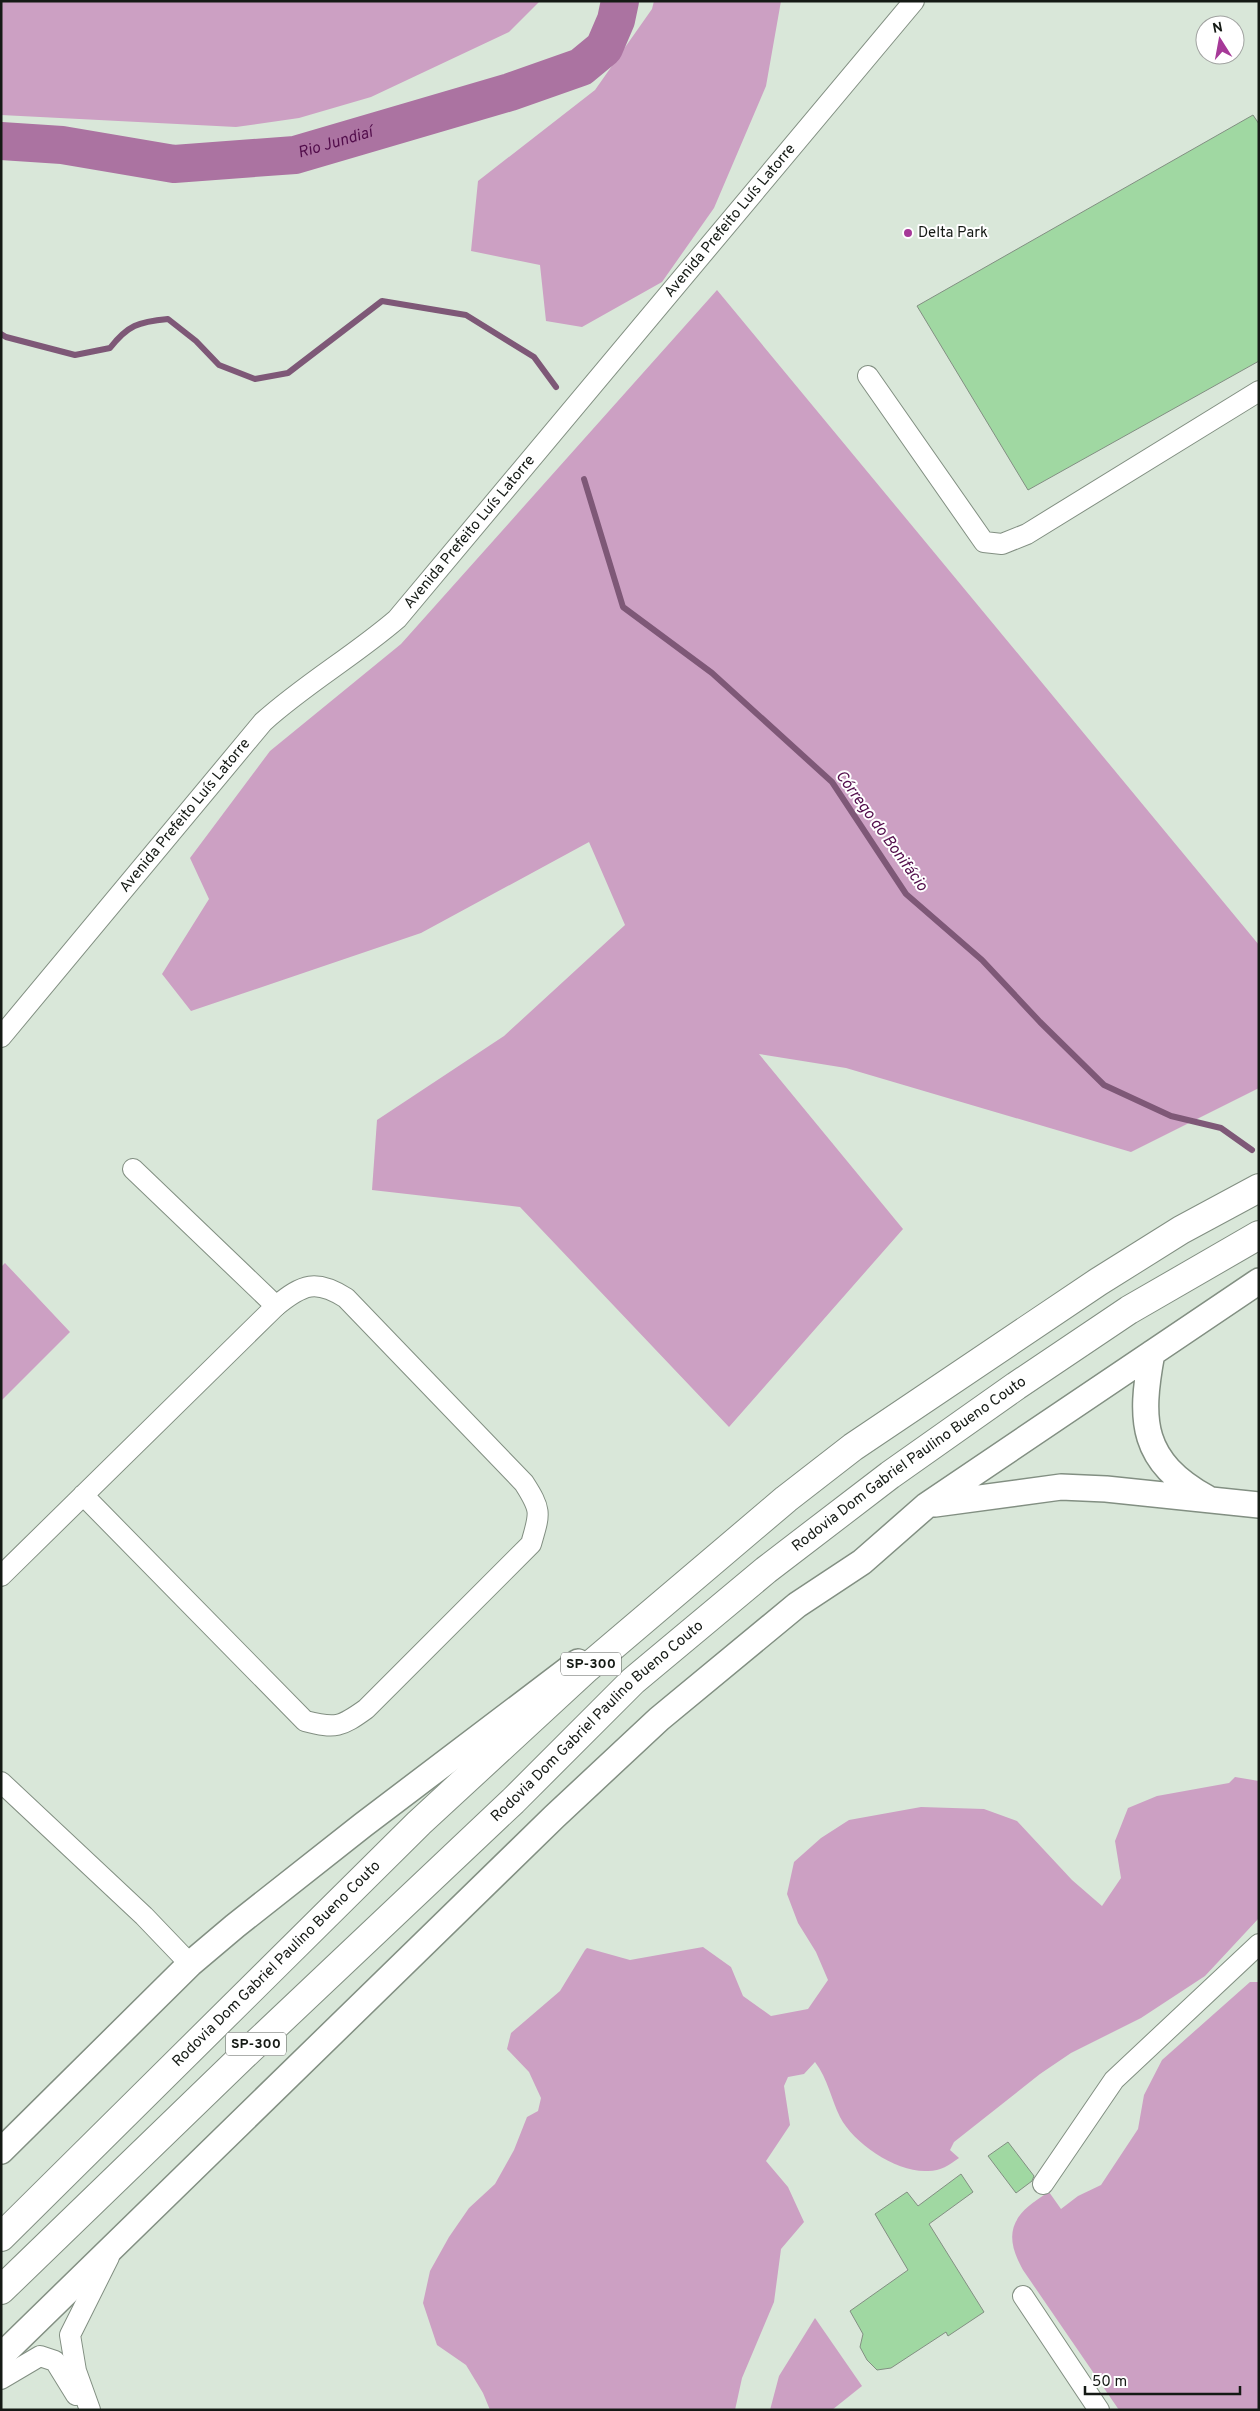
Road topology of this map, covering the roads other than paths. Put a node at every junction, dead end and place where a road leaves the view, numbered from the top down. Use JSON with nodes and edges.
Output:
{"nodes":[{"id":1,"x":914,"y":1,"type":"edge"},
{"id":2,"x":868,"y":376,"type":"dead end"},
{"id":3,"x":1259,"y":391,"type":"edge"},
{"id":4,"x":1,"y":1037,"type":"edge"},
{"id":5,"x":132,"y":1169,"type":"dead end"},
{"id":6,"x":1259,"y":1180,"type":"edge"},
{"id":7,"x":1259,"y":1188,"type":"edge"},
{"id":8,"x":1181,"y":1230,"type":"junction"},
{"id":9,"x":1259,"y":1236,"type":"edge"},
{"id":10,"x":1259,"y":1281,"type":"edge"},
{"id":11,"x":276,"y":1306,"type":"junction"},
{"id":12,"x":1152,"y":1353,"type":"junction"},
{"id":13,"x":83,"y":1495,"type":"junction"},
{"id":14,"x":1210,"y":1499,"type":"junction"},
{"id":15,"x":928,"y":1505,"type":"junction"},
{"id":16,"x":1259,"y":1505,"type":"edge"},
{"id":17,"x":696,"y":1575,"type":"junction"},
{"id":18,"x":1,"y":1576,"type":"edge"},
{"id":19,"x":1,"y":1782,"type":"edge"},
{"id":20,"x":1259,"y":1944,"type":"edge"},
{"id":21,"x":190,"y":1964,"type":"junction"},
{"id":22,"x":1,"y":2151,"type":"edge"},
{"id":23,"x":1043,"y":2184,"type":"dead end"},
{"id":24,"x":1,"y":2236,"type":"edge"},
{"id":25,"x":116,"y":2244,"type":"junction"},
{"id":26,"x":1,"y":2290,"type":"edge"},
{"id":27,"x":1024,"y":2296,"type":"dead end"},
{"id":28,"x":1,"y":2356,"type":"edge"},
{"id":29,"x":1,"y":2378,"type":"edge"},
{"id":30,"x":85,"y":2410,"type":"edge"},
{"id":31,"x":90,"y":2410,"type":"edge"},
{"id":32,"x":1099,"y":2410,"type":"edge"}],
"edges":[{"from":1,"to":4,"type":"street","name":"Avenida Prefeito Luís Latorre"},
{"from":2,"to":3,"type":"street"},
{"from":5,"to":11,"type":"street"},
{"from":6,"to":8,"type":"highway"},
{"from":7,"to":8,"type":"highway","name":"Rodovia Dom Gabriel Paulino Bueno Couto","number":"SP-300"},
{"from":8,"to":17,"type":"highway","name":"Rodovia Dom Gabriel Paulino Bueno Couto","number":"SP-300"},
{"from":9,"to":26,"type":"highway","name":"Rodovia Dom Gabriel Paulino Bueno Couto","number":"SP-300"},
{"from":10,"to":12,"type":"main road"},
{"from":11,"to":13,"type":"street"},
{"from":11,"to":13,"type":"street"},
{"from":12,"to":14,"type":"main road"},
{"from":12,"to":15,"type":"main road"},
{"from":13,"to":18,"type":"street"},
{"from":14,"to":15,"type":"main road"},
{"from":14,"to":16,"type":"main road"},
{"from":15,"to":25,"type":"main road"},
{"from":17,"to":21,"type":"main road"},
{"from":17,"to":24,"type":"highway","name":"Rodovia Dom Gabriel Paulino Bueno Couto","number":"SP-300"},
{"from":19,"to":21,"type":"street"},
{"from":20,"to":23,"type":"street"},
{"from":21,"to":22,"type":"main road"},
{"from":25,"to":28,"type":"main road"},
{"from":25,"to":31,"type":"street"},
{"from":27,"to":32,"type":"street"},
{"from":29,"to":30,"type":"street"}]}
